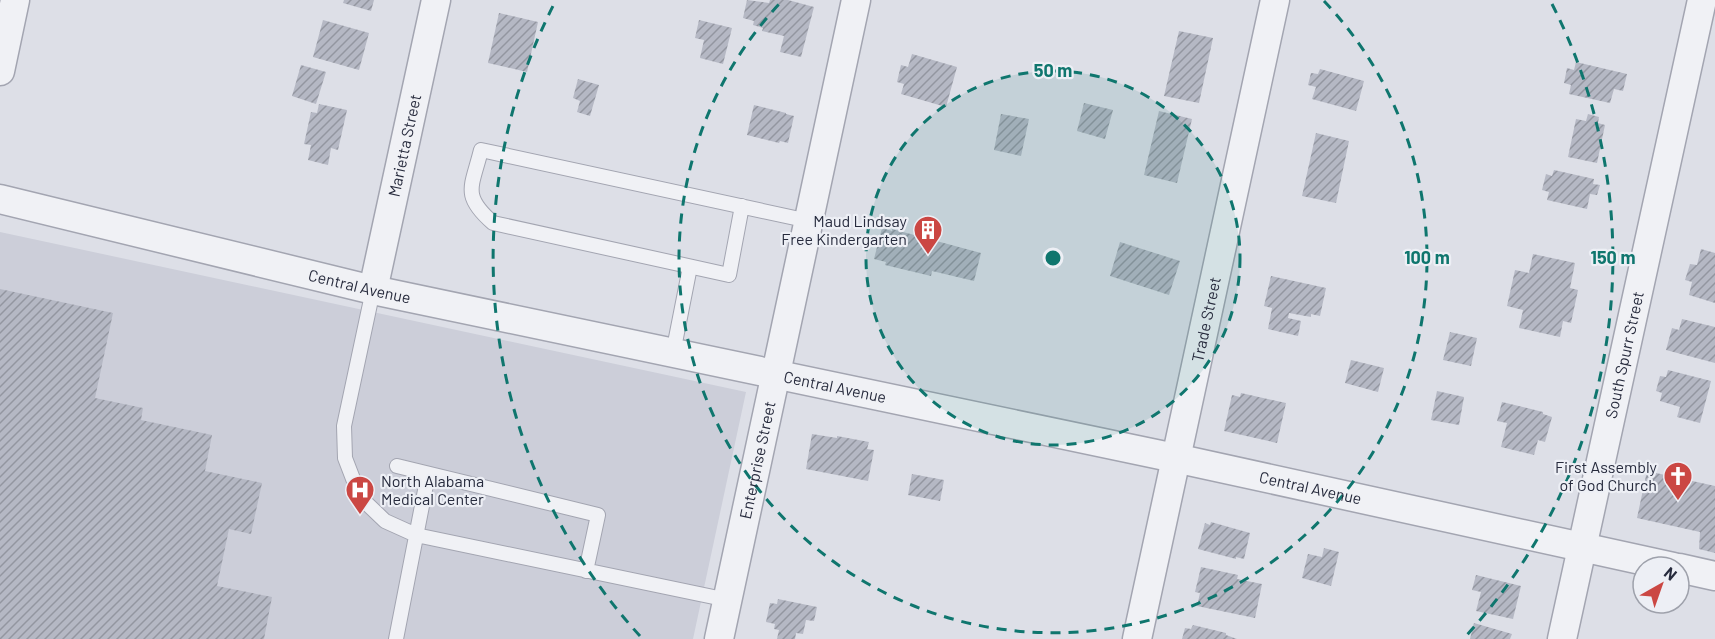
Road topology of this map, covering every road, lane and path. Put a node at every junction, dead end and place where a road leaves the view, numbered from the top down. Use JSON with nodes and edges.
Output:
{"nodes":[{"id":1,"x":15,"y":0,"type":"edge"},
{"id":2,"x":436,"y":0,"type":"edge"},
{"id":3,"x":856,"y":0,"type":"edge"},
{"id":4,"x":1275,"y":0,"type":"edge"},
{"id":5,"x":1702,"y":0,"type":"edge"},
{"id":6,"x":0,"y":71,"type":"edge"},
{"id":7,"x":0,"y":199,"type":"edge"},
{"id":8,"x":742,"y":206,"type":"junction"},
{"id":9,"x":809,"y":221,"type":"junction"},
{"id":10,"x":690,"y":267,"type":"junction"},
{"id":11,"x":373,"y":290,"type":"junction"},
{"id":12,"x":673,"y":353,"type":"junction"},
{"id":13,"x":776,"y":375,"type":"junction"},
{"id":14,"x":1175,"y":458,"type":"junction"},
{"id":15,"x":397,"y":466,"type":"dead end"},
{"id":16,"x":428,"y":474,"type":"junction"},
{"id":17,"x":416,"y":535,"type":"junction"},
{"id":18,"x":1582,"y":547,"type":"junction"},
{"id":19,"x":1631,"y":558,"type":"edge"},
{"id":20,"x":586,"y":571,"type":"junction"},
{"id":21,"x":1691,"y":571,"type":"edge"},
{"id":22,"x":1715,"y":576,"type":"edge"},
{"id":23,"x":728,"y":600,"type":"junction"},
{"id":24,"x":396,"y":639,"type":"edge"},
{"id":25,"x":719,"y":639,"type":"edge"},
{"id":26,"x":1137,"y":639,"type":"edge"},
{"id":27,"x":1562,"y":639,"type":"edge"}],
"edges":[{"from":1,"to":6,"type":"street"},
{"from":2,"to":11,"type":"street","name":"Marietta Street"},
{"from":3,"to":9,"type":"street","name":"Enterprise Street"},
{"from":4,"to":14,"type":"street","name":"Trade Street"},
{"from":5,"to":18,"type":"street","name":"South Spurr Street"},
{"from":7,"to":11,"type":"street","name":"Central Avenue"},
{"from":8,"to":9,"type":"lane"},
{"from":8,"to":10,"type":"lane"},
{"from":8,"to":10,"type":"lane"},
{"from":9,"to":13,"type":"street","name":"Enterprise Street"},
{"from":10,"to":12,"type":"lane"},
{"from":11,"to":12,"type":"street","name":"Central Avenue"},
{"from":11,"to":17,"type":"lane"},
{"from":12,"to":13,"type":"street","name":"Central Avenue"},
{"from":13,"to":14,"type":"street","name":"Central Avenue"},
{"from":13,"to":23,"type":"street","name":"Enterprise Street"},
{"from":14,"to":18,"type":"street","name":"Central Avenue"},
{"from":14,"to":26,"type":"street","name":"Trade Street"},
{"from":15,"to":16,"type":"lane"},
{"from":16,"to":17,"type":"lane"},
{"from":16,"to":20,"type":"lane"},
{"from":17,"to":20,"type":"lane"},
{"from":17,"to":24,"type":"lane"},
{"from":18,"to":19,"type":"street","name":"Central Avenue"},
{"from":18,"to":27,"type":"street","name":"South Spurr Street"},
{"from":20,"to":23,"type":"lane"},
{"from":21,"to":22,"type":"street"},
{"from":23,"to":25,"type":"street","name":"Enterprise Street"}]}
